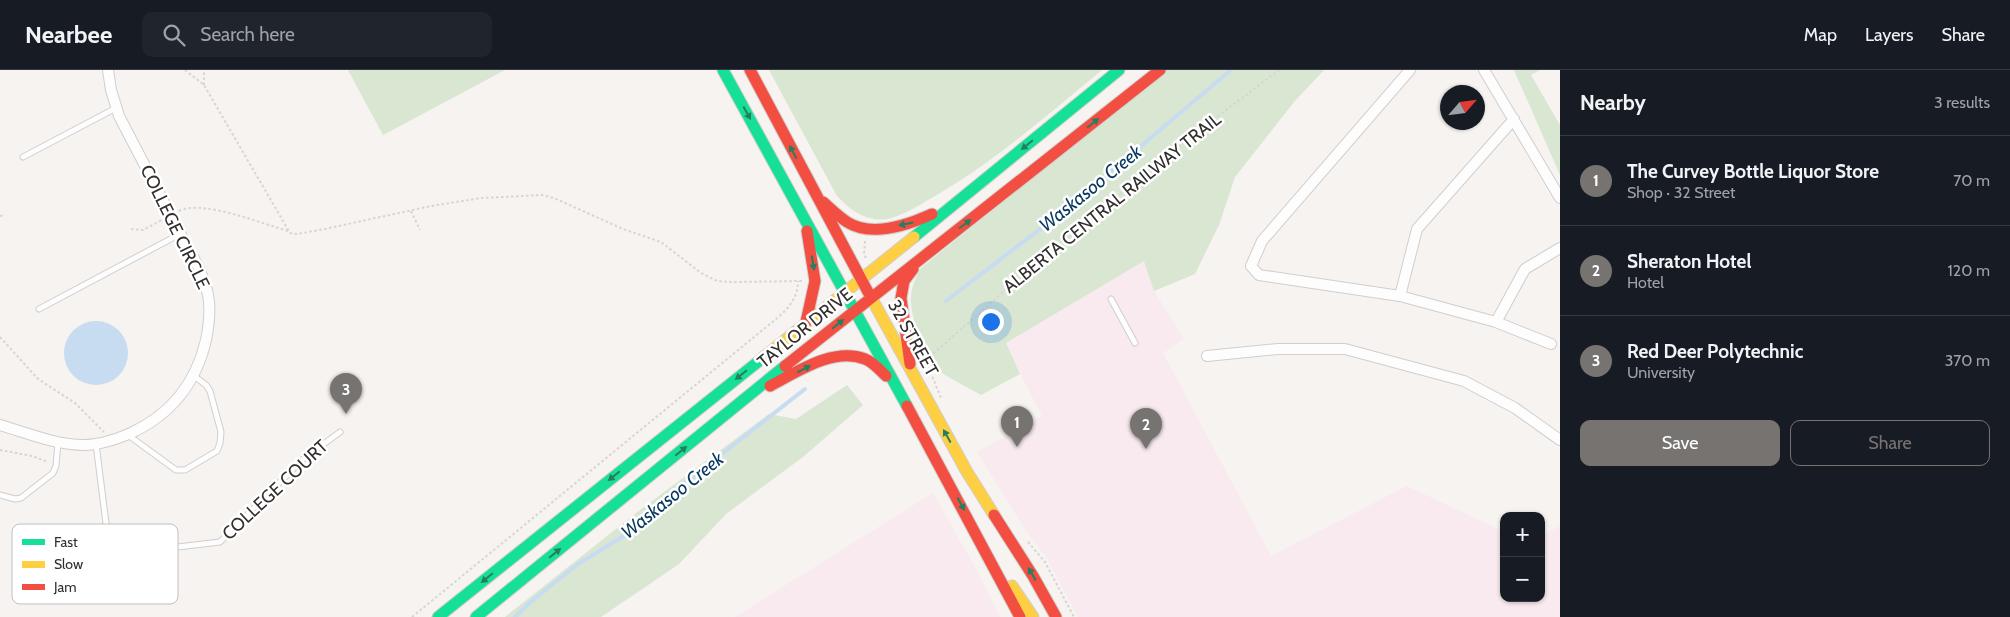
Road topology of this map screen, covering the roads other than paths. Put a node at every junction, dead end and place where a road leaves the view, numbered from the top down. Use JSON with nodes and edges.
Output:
{"nodes":[{"id":1,"x":108,"y":70,"type":"edge"},
{"id":2,"x":723,"y":70,"type":"edge"},
{"id":3,"x":750,"y":70,"type":"edge"},
{"id":4,"x":1119,"y":70,"type":"edge"},
{"id":5,"x":1160,"y":70,"type":"edge"},
{"id":6,"x":1410,"y":70,"type":"edge"},
{"id":7,"x":1484,"y":70,"type":"edge"},
{"id":8,"x":116,"y":108,"type":"junction"},
{"id":9,"x":1514,"y":119,"type":"junction"},
{"id":10,"x":23,"y":157,"type":"dead end"},
{"id":11,"x":815,"y":195,"type":"junction"},
{"id":12,"x":1560,"y":198,"type":"edge"},
{"id":13,"x":951,"y":205,"type":"junction"},
{"id":14,"x":804,"y":215,"type":"junction"},
{"id":15,"x":181,"y":234,"type":"junction"},
{"id":16,"x":1560,"y":248,"type":"edge"},
{"id":17,"x":926,"y":253,"type":"junction"},
{"id":18,"x":861,"y":279,"type":"junction"},
{"id":19,"x":845,"y":292,"type":"junction"},
{"id":20,"x":1400,"y":296,"type":"junction"},
{"id":21,"x":871,"y":298,"type":"junction"},
{"id":22,"x":1111,"y":299,"type":"dead end"},
{"id":23,"x":39,"y":309,"type":"dead end"},
{"id":24,"x":855,"y":310,"type":"junction"},
{"id":25,"x":806,"y":322,"type":"junction"},
{"id":26,"x":1496,"y":322,"type":"junction"},
{"id":27,"x":1135,"y":342,"type":"dead end"},
{"id":28,"x":1551,"y":344,"type":"dead end"},
{"id":29,"x":1207,"y":356,"type":"dead end"},
{"id":30,"x":912,"y":374,"type":"junction"},
{"id":31,"x":194,"y":376,"type":"junction"},
{"id":32,"x":895,"y":384,"type":"junction"},
{"id":33,"x":745,"y":398,"type":"junction"},
{"id":34,"x":0,"y":425,"type":"edge"},
{"id":35,"x":340,"y":432,"type":"dead end"},
{"id":36,"x":128,"y":434,"type":"junction"},
{"id":37,"x":1560,"y":440,"type":"edge"},
{"id":38,"x":58,"y":441,"type":"junction"},
{"id":39,"x":96,"y":444,"type":"junction"},
{"id":40,"x":0,"y":494,"type":"edge"},
{"id":41,"x":106,"y":524,"type":"edge"},
{"id":42,"x":973,"y":527,"type":"junction"},
{"id":43,"x":178,"y":547,"type":"edge"},
{"id":44,"x":438,"y":617,"type":"edge"},
{"id":45,"x":476,"y":617,"type":"edge"},
{"id":46,"x":1020,"y":617,"type":"edge"},
{"id":47,"x":1033,"y":617,"type":"edge"},
{"id":48,"x":1056,"y":617,"type":"edge"}],
"edges":[{"from":1,"to":8,"type":"street","name":"COLLEGE CIRCLE"},
{"from":2,"to":14,"type":"main road","one_way":true},
{"from":11,"to":3,"type":"main road","name":"32 STREET","one_way":true},
{"from":4,"to":13,"type":"main road","name":"TAYLOR DRIVE","one_way":true},
{"from":17,"to":5,"type":"main road","name":"TAYLOR DRIVE","one_way":true},
{"from":6,"to":20,"type":"street"},
{"from":7,"to":9,"type":"street"},
{"from":8,"to":10,"type":"lane"},
{"from":8,"to":15,"type":"street","name":"COLLEGE CIRCLE"},
{"from":9,"to":12,"type":"street"},
{"from":9,"to":20,"type":"street"},
{"from":13,"to":11,"type":"main road","one_way":true},
{"from":11,"to":18,"type":"main road","name":"32 STREET"},
{"from":13,"to":18,"type":"main road","name":"TAYLOR DRIVE"},
{"from":14,"to":19,"type":"main road"},
{"from":14,"to":25,"type":"main road","one_way":true},
{"from":15,"to":23,"type":"lane"},
{"from":15,"to":31,"type":"street","name":"COLLEGE CIRCLE"},
{"from":16,"to":26,"type":"street"},
{"from":17,"to":21,"type":"main road","name":"TAYLOR DRIVE"},
{"from":17,"to":30,"type":"main road"},
{"from":18,"to":19,"type":"main road","name":"TAYLOR DRIVE"},
{"from":18,"to":21,"type":"main road","name":"32 STREET"},
{"from":19,"to":24,"type":"main road"},
{"from":19,"to":25,"type":"main road","name":"TAYLOR DRIVE"},
{"from":20,"to":26,"type":"street"},
{"from":21,"to":24,"type":"main road","name":"TAYLOR DRIVE"},
{"from":21,"to":30,"type":"main road","name":"32 STREET"},
{"from":22,"to":27,"type":"lane"},
{"from":24,"to":32,"type":"main road"},
{"from":33,"to":24,"type":"main road","name":"TAYLOR DRIVE","one_way":true},
{"from":25,"to":44,"type":"main road","name":"TAYLOR DRIVE","one_way":true},
{"from":26,"to":28,"type":"street"},
{"from":29,"to":37,"type":"street"},
{"from":48,"to":30,"type":"main road","name":"32 STREET","one_way":true},
{"from":31,"to":36,"type":"street","name":"COLLEGE CIRCLE"},
{"from":31,"to":36,"type":"lane"},
{"from":33,"to":32,"type":"main road","one_way":true},
{"from":32,"to":42,"type":"main road","one_way":true},
{"from":45,"to":33,"type":"main road","name":"TAYLOR DRIVE","one_way":true},
{"from":34,"to":38,"type":"street","name":"COLLEGE CIRCLE"},
{"from":35,"to":43,"type":"lane","name":"COLLEGE COURT"},
{"from":36,"to":39,"type":"street","name":"COLLEGE CIRCLE"},
{"from":38,"to":39,"type":"street","name":"COLLEGE CIRCLE"},
{"from":38,"to":40,"type":"lane"},
{"from":39,"to":41,"type":"lane","name":"COLLEGE COURT"},
{"from":42,"to":46,"type":"main road"},
{"from":42,"to":47,"type":"main road"}]}
